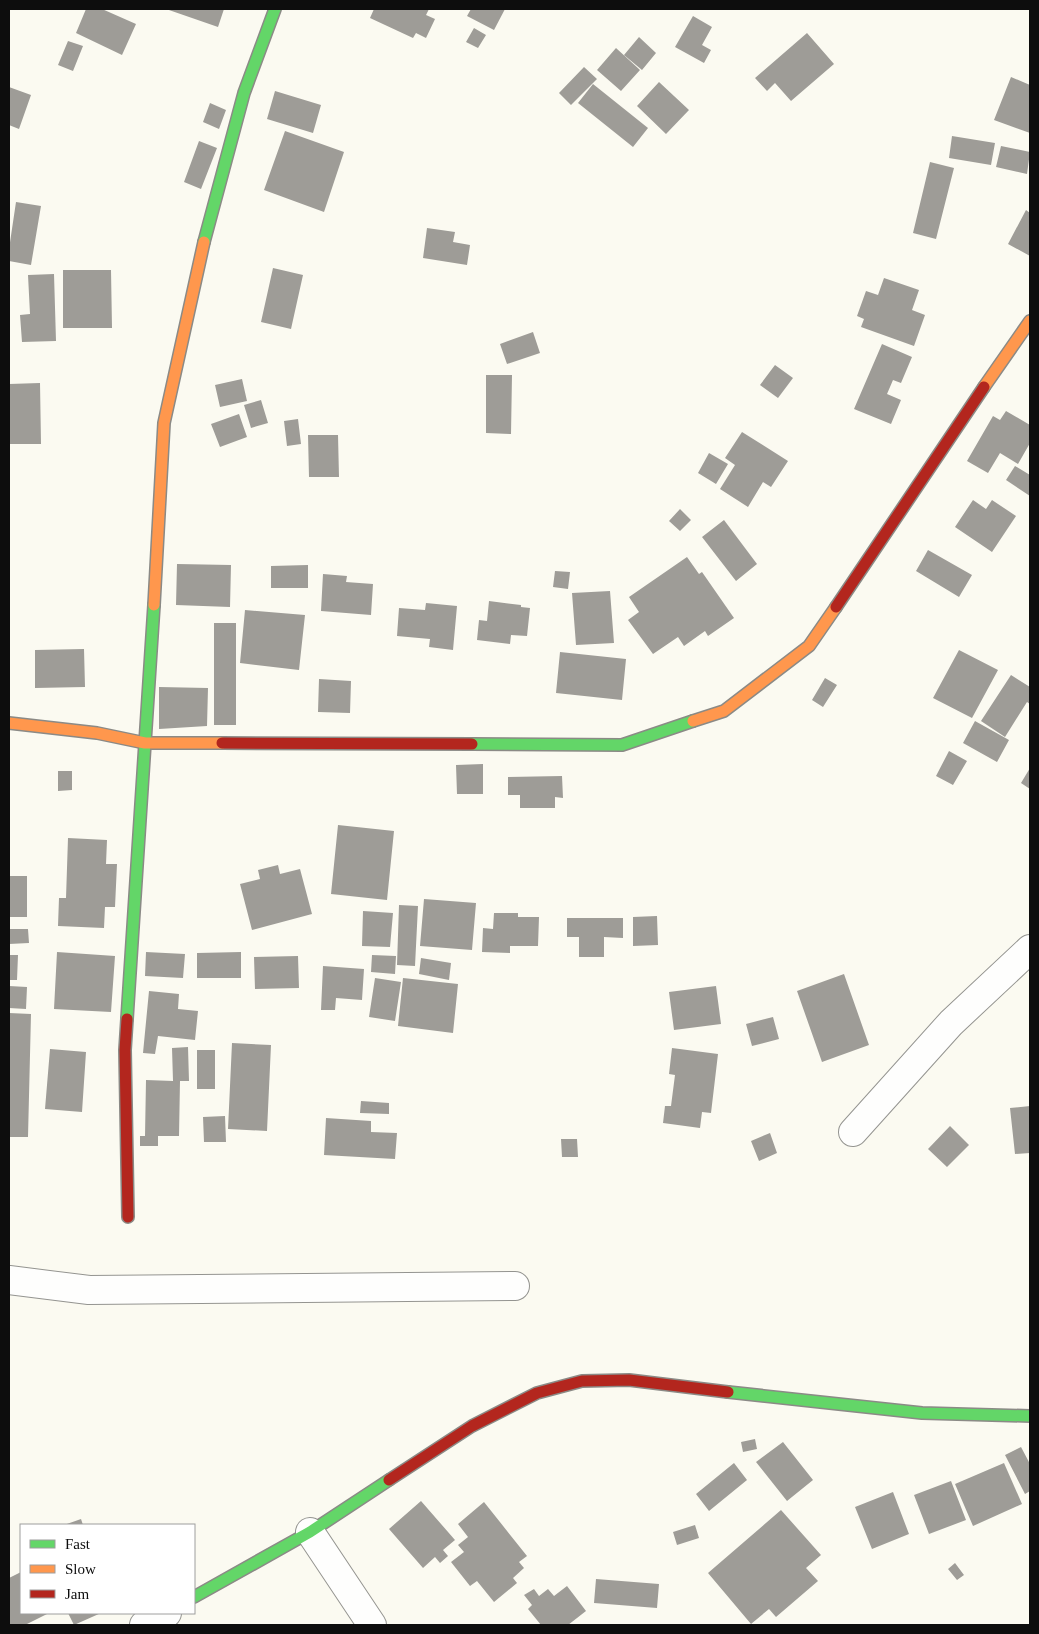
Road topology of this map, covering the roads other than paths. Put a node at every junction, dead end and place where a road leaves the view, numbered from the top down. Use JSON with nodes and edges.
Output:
{"nodes":[{"id":1,"x":275,"y":9,"type":"edge"},
{"id":2,"x":1030,"y":322,"type":"edge"},
{"id":3,"x":9,"y":723,"type":"edge"},
{"id":4,"x":145,"y":743,"type":"junction"},
{"id":5,"x":1030,"y":949,"type":"edge"},
{"id":6,"x":853,"y":1132,"type":"dead end"},
{"id":7,"x":128,"y":1217,"type":"dead end"},
{"id":8,"x":9,"y":1280,"type":"edge"},
{"id":9,"x":515,"y":1286,"type":"dead end"},
{"id":10,"x":1030,"y":1416,"type":"edge"},
{"id":11,"x":310,"y":1532,"type":"junction"},
{"id":12,"x":195,"y":1597,"type":"edge"},
{"id":13,"x":165,"y":1614,"type":"edge"},
{"id":14,"x":144,"y":1625,"type":"edge"},
{"id":15,"x":372,"y":1625,"type":"edge"}],
"edges":[{"from":1,"to":4,"type":"street"},
{"from":2,"to":4,"type":"street"},
{"from":3,"to":4,"type":"street"},
{"from":4,"to":7,"type":"street"},
{"from":5,"to":6,"type":"street"},
{"from":8,"to":9,"type":"street"},
{"from":10,"to":11,"type":"street"},
{"from":11,"to":12,"type":"street"},
{"from":11,"to":15,"type":"street"},
{"from":13,"to":14,"type":"street"}]}
